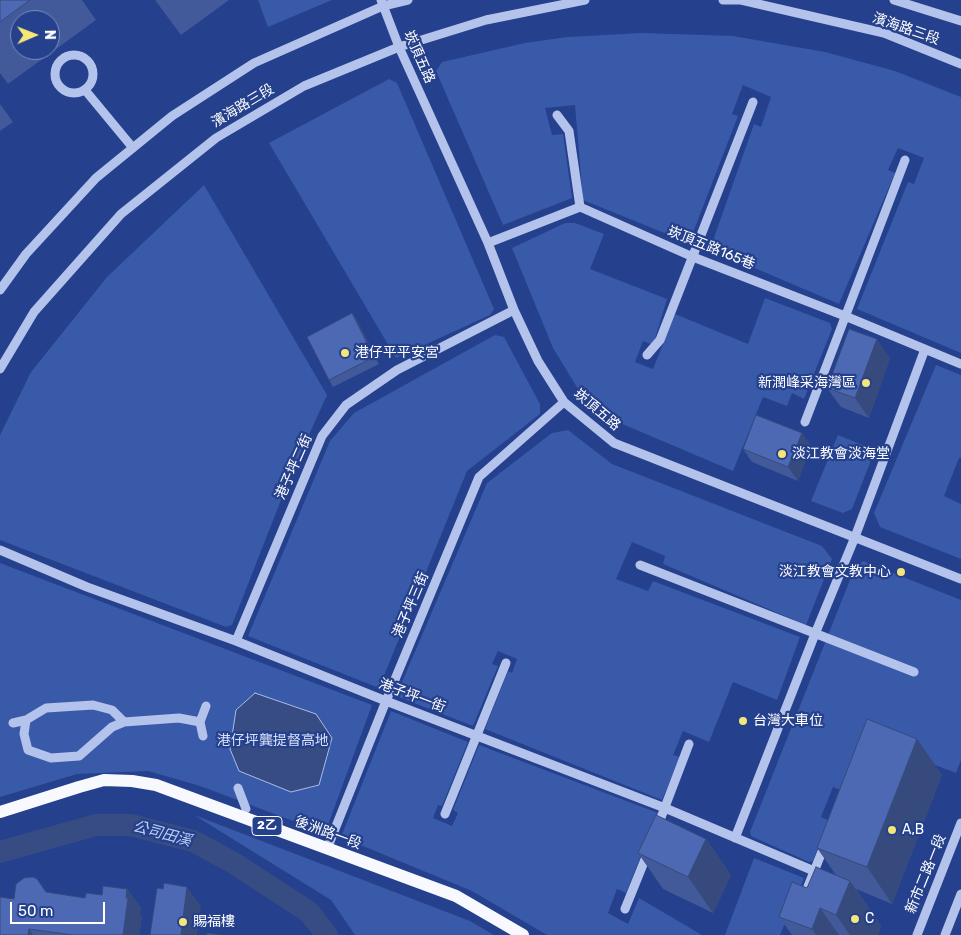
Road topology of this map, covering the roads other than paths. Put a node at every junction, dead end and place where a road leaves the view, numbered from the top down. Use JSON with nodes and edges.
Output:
{"nodes":[{"id":1,"x":408,"y":0,"type":"edge"},
{"id":2,"x":585,"y":0,"type":"edge"},
{"id":3,"x":723,"y":0,"type":"edge"},
{"id":4,"x":894,"y":0,"type":"edge"},
{"id":5,"x":382,"y":3,"type":"edge"},
{"id":6,"x":961,"y":22,"type":"edge"},
{"id":7,"x":399,"y":47,"type":"junction"},
{"id":8,"x":961,"y":64,"type":"edge"},
{"id":9,"x":85,"y":90,"type":"junction"},
{"id":10,"x":753,"y":102,"type":"dead end"},
{"id":11,"x":557,"y":114,"type":"dead end"},
{"id":12,"x":133,"y":148,"type":"junction"},
{"id":13,"x":905,"y":160,"type":"dead end"},
{"id":14,"x":580,"y":207,"type":"junction"},
{"id":15,"x":488,"y":243,"type":"junction"},
{"id":16,"x":693,"y":256,"type":"junction"},
{"id":17,"x":0,"y":290,"type":"edge"},
{"id":18,"x":514,"y":310,"type":"junction"},
{"id":19,"x":845,"y":316,"type":"junction"},
{"id":20,"x":925,"y":349,"type":"junction"},
{"id":21,"x":647,"y":355,"type":"dead end"},
{"id":22,"x":961,"y":364,"type":"edge"},
{"id":23,"x":0,"y":369,"type":"edge"},
{"id":24,"x":564,"y":402,"type":"junction"},
{"id":25,"x":805,"y":422,"type":"dead end"},
{"id":26,"x":855,"y":537,"type":"junction"},
{"id":27,"x":0,"y":550,"type":"edge"},
{"id":28,"x":640,"y":565,"type":"dead end"},
{"id":29,"x":961,"y":578,"type":"edge"},
{"id":30,"x":815,"y":634,"type":"junction"},
{"id":31,"x":236,"y":641,"type":"junction"},
{"id":32,"x":506,"y":663,"type":"dead end"},
{"id":33,"x":914,"y":672,"type":"dead end"},
{"id":34,"x":386,"y":701,"type":"junction"},
{"id":35,"x":206,"y":706,"type":"dead end"},
{"id":36,"x":26,"y":720,"type":"junction"},
{"id":37,"x":124,"y":722,"type":"junction"},
{"id":38,"x":200,"y":722,"type":"junction"},
{"id":39,"x":13,"y":723,"type":"dead end"},
{"id":40,"x":476,"y":735,"type":"junction"},
{"id":41,"x":203,"y":736,"type":"dead end"},
{"id":42,"x":689,"y":744,"type":"dead end"},
{"id":43,"x":238,"y":788,"type":"dead end"},
{"id":44,"x":665,"y":808,"type":"junction"},
{"id":45,"x":246,"y":809,"type":"dead end"},
{"id":46,"x":0,"y":812,"type":"edge"},
{"id":47,"x":445,"y":814,"type":"dead end"},
{"id":48,"x":961,"y":823,"type":"edge"},
{"id":49,"x":654,"y":836,"type":"edge"},
{"id":50,"x":828,"y":837,"type":"edge"},
{"id":51,"x":735,"y":838,"type":"junction"},
{"id":52,"x":650,"y":845,"type":"edge"},
{"id":53,"x":327,"y":849,"type":"junction"},
{"id":54,"x":814,"y":871,"type":"junction"},
{"id":55,"x":961,"y":894,"type":"edge"},
{"id":56,"x":800,"y":908,"type":"edge"},
{"id":57,"x":625,"y":909,"type":"dead end"},
{"id":58,"x":522,"y":935,"type":"edge"},
{"id":59,"x":917,"y":935,"type":"edge"},
{"id":60,"x":945,"y":935,"type":"edge"}],
"edges":[{"from":1,"to":5,"type":"street","name":"濱海路三段"},
{"from":2,"to":7,"type":"street","name":"濱海路三段"},
{"from":3,"to":8,"type":"street","name":"濱海路三段"},
{"from":4,"to":6,"type":"street","name":"濱海路三段"},
{"from":5,"to":7,"type":"street","name":"崁頂五路"},
{"from":5,"to":12,"type":"street","name":"濱海路三段"},
{"from":7,"to":15,"type":"street","name":"崁頂五路"},
{"from":7,"to":23,"type":"street","name":"濱海路三段"},
{"from":9,"to":9,"type":"street"},
{"from":9,"to":12,"type":"street"},
{"from":10,"to":16,"type":"street"},
{"from":11,"to":14,"type":"street"},
{"from":12,"to":17,"type":"street","name":"濱海路三段"},
{"from":13,"to":19,"type":"street"},
{"from":14,"to":15,"type":"street"},
{"from":14,"to":16,"type":"street","name":"崁頂五路165巷"},
{"from":15,"to":18,"type":"street","name":"崁頂五路"},
{"from":16,"to":19,"type":"street","name":"崁頂五路165巷"},
{"from":16,"to":21,"type":"street"},
{"from":18,"to":24,"type":"street","name":"崁頂五路"},
{"from":18,"to":31,"type":"street","name":"港子坪二街"},
{"from":19,"to":20,"type":"street","name":"崁頂五路165巷"},
{"from":19,"to":25,"type":"street"},
{"from":20,"to":22,"type":"street","name":"崁頂五路165巷"},
{"from":20,"to":26,"type":"street"},
{"from":24,"to":26,"type":"street","name":"崁頂五路"},
{"from":24,"to":34,"type":"street","name":"港子坪三街"},
{"from":26,"to":29,"type":"street","name":"崁頂五路"},
{"from":26,"to":30,"type":"street"},
{"from":27,"to":31,"type":"street","name":"港子坪一街"},
{"from":28,"to":30,"type":"street"},
{"from":30,"to":33,"type":"street"},
{"from":30,"to":51,"type":"street"},
{"from":31,"to":34,"type":"street","name":"港子坪一街"},
{"from":32,"to":40,"type":"street"},
{"from":34,"to":40,"type":"street","name":"港子坪一街"},
{"from":34,"to":53,"type":"street","name":"港子坪三街"},
{"from":35,"to":38,"type":"street"},
{"from":36,"to":37,"type":"street"},
{"from":36,"to":37,"type":"street"},
{"from":36,"to":39,"type":"street"},
{"from":37,"to":38,"type":"street"},
{"from":38,"to":41,"type":"street"},
{"from":40,"to":44,"type":"street","name":"港子坪一街"},
{"from":40,"to":47,"type":"street"},
{"from":42,"to":44,"type":"street"},
{"from":43,"to":45,"type":"street"},
{"from":44,"to":49,"type":"street"},
{"from":44,"to":51,"type":"street","name":"港子坪一街"},
{"from":46,"to":53,"type":"main road","name":"後洲路一段","number":"2乙"},
{"from":48,"to":59,"type":"street","name":"新市二路一段"},
{"from":50,"to":54,"type":"street"},
{"from":51,"to":54,"type":"street","name":"港子坪一街"},
{"from":52,"to":57,"type":"street"},
{"from":53,"to":58,"type":"main road","name":"後洲路一段","number":"2乙"},
{"from":54,"to":56,"type":"street"},
{"from":55,"to":60,"type":"street"}]}
